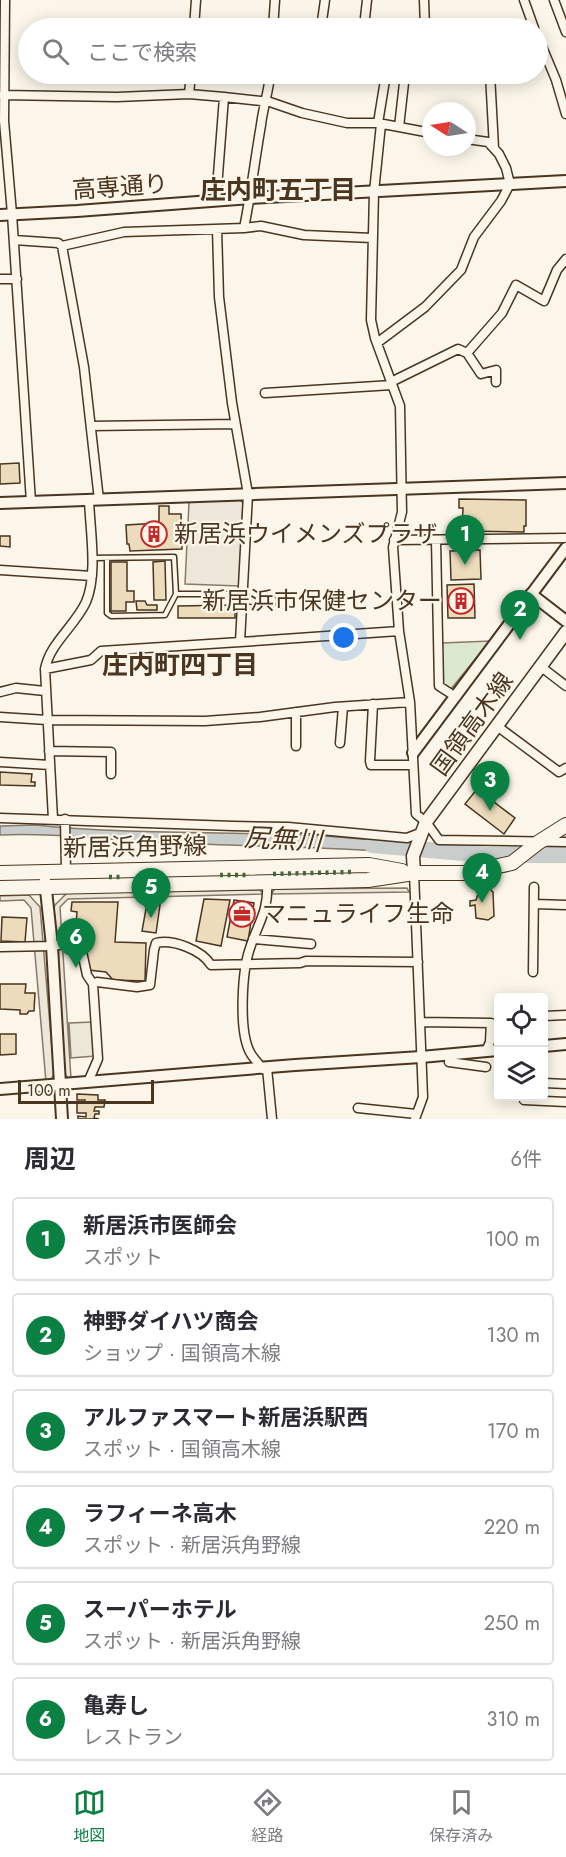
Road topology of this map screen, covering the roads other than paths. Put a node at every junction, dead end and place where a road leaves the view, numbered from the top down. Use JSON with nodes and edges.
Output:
{"nodes":[{"id":1,"x":5,"y":0,"type":"edge"},
{"id":2,"x":196,"y":0,"type":"edge"},
{"id":3,"x":275,"y":0,"type":"edge"},
{"id":4,"x":325,"y":0,"type":"edge"},
{"id":5,"x":367,"y":0,"type":"edge"},
{"id":6,"x":424,"y":0,"type":"edge"},
{"id":7,"x":524,"y":0,"type":"edge"},
{"id":8,"x":554,"y":0,"type":"edge"},
{"id":9,"x":195,"y":18,"type":"edge"},
{"id":10,"x":274,"y":18,"type":"edge"},
{"id":11,"x":322,"y":18,"type":"edge"},
{"id":12,"x":364,"y":18,"type":"dead end"},
{"id":13,"x":425,"y":18,"type":"edge"},
{"id":14,"x":530,"y":18,"type":"edge"},
{"id":15,"x":566,"y":32,"type":"edge"},
{"id":16,"x":548,"y":61,"type":"edge"},
{"id":17,"x":190,"y":84,"type":"edge"},
{"id":18,"x":269,"y":84,"type":"edge"},
{"id":19,"x":385,"y":84,"type":"edge"},
{"id":20,"x":404,"y":84,"type":"edge"},
{"id":21,"x":491,"y":84,"type":"edge"},
{"id":22,"x":189,"y":94,"type":"junction"},
{"id":23,"x":3,"y":95,"type":"junction"},
{"id":24,"x":224,"y":97,"type":"junction"},
{"id":25,"x":266,"y":102,"type":"junction"},
{"id":26,"x":566,"y":114,"type":"edge"},
{"id":27,"x":2,"y":122,"type":"edge"},
{"id":28,"x":380,"y":124,"type":"junction"},
{"id":29,"x":399,"y":127,"type":"junction"},
{"id":30,"x":422,"y":131,"type":"edge"},
{"id":31,"x":476,"y":140,"type":"edge"},
{"id":32,"x":494,"y":149,"type":"junction"},
{"id":33,"x":566,"y":181,"type":"edge"},
{"id":34,"x":510,"y":184,"type":"junction"},
{"id":35,"x":374,"y":192,"type":"junction"},
{"id":36,"x":251,"y":198,"type":"junction"},
{"id":37,"x":216,"y":201,"type":"junction"},
{"id":38,"x":12,"y":214,"type":"junction"},
{"id":39,"x":0,"y":215,"type":"edge"},
{"id":40,"x":244,"y":228,"type":"junction"},
{"id":41,"x":218,"y":229,"type":"junction"},
{"id":42,"x":372,"y":238,"type":"junction"},
{"id":43,"x":14,"y":240,"type":"junction"},
{"id":44,"x":62,"y":246,"type":"junction"},
{"id":45,"x":566,"y":259,"type":"edge"},
{"id":46,"x":0,"y":279,"type":"edge"},
{"id":47,"x":16,"y":279,"type":"junction"},
{"id":48,"x":377,"y":343,"type":"junction"},
{"id":49,"x":467,"y":353,"type":"junction"},
{"id":50,"x":496,"y":382,"type":"dead end"},
{"id":51,"x":392,"y":383,"type":"junction"},
{"id":52,"x":266,"y":393,"type":"dead end"},
{"id":53,"x":236,"y":424,"type":"junction"},
{"id":54,"x":91,"y":426,"type":"junction"},
{"id":55,"x":566,"y":483,"type":"edge"},
{"id":56,"x":402,"y":488,"type":"junction"},
{"id":57,"x":248,"y":494,"type":"junction"},
{"id":58,"x":94,"y":500,"type":"junction"},
{"id":59,"x":31,"y":502,"type":"junction"},
{"id":60,"x":0,"y":503,"type":"edge"},
{"id":61,"x":566,"y":538,"type":"edge"},
{"id":62,"x":394,"y":540,"type":"junction"},
{"id":63,"x":436,"y":540,"type":"junction"},
{"id":64,"x":566,"y":548,"type":"edge"},
{"id":65,"x":91,"y":558,"type":"junction"},
{"id":66,"x":107,"y":558,"type":"junction"},
{"id":67,"x":0,"y":570,"type":"edge"},
{"id":68,"x":92,"y":576,"type":"junction"},
{"id":69,"x":176,"y":594,"type":"junction"},
{"id":70,"x":531,"y":594,"type":"junction"},
{"id":71,"x":242,"y":596,"type":"junction"},
{"id":72,"x":272,"y":601,"type":"dead end"},
{"id":73,"x":566,"y":621,"type":"edge"},
{"id":74,"x":399,"y":631,"type":"junction"},
{"id":75,"x":566,"y":632,"type":"edge"},
{"id":76,"x":240,"y":642,"type":"junction"},
{"id":77,"x":540,"y":666,"type":"junction"},
{"id":78,"x":45,"y":669,"type":"junction"},
{"id":79,"x":566,"y":686,"type":"edge"},
{"id":80,"x":45,"y":691,"type":"junction"},
{"id":81,"x":0,"y":692,"type":"edge"},
{"id":82,"x":456,"y":698,"type":"junction"},
{"id":83,"x":410,"y":702,"type":"junction"},
{"id":84,"x":373,"y":704,"type":"junction"},
{"id":85,"x":343,"y":707,"type":"junction"},
{"id":86,"x":296,"y":712,"type":"junction"},
{"id":87,"x":0,"y":717,"type":"edge"},
{"id":88,"x":47,"y":720,"type":"junction"},
{"id":89,"x":497,"y":726,"type":"junction"},
{"id":90,"x":340,"y":743,"type":"dead end"},
{"id":91,"x":296,"y":746,"type":"dead end"},
{"id":92,"x":49,"y":751,"type":"junction"},
{"id":93,"x":413,"y":753,"type":"junction"},
{"id":94,"x":0,"y":762,"type":"edge"},
{"id":95,"x":50,"y":765,"type":"junction"},
{"id":96,"x":414,"y":765,"type":"junction"},
{"id":97,"x":566,"y":768,"type":"edge"},
{"id":98,"x":111,"y":774,"type":"dead end"},
{"id":99,"x":0,"y":818,"type":"edge"},
{"id":100,"x":53,"y":819,"type":"junction"},
{"id":101,"x":65,"y":821,"type":"junction"},
{"id":102,"x":566,"y":825,"type":"edge"},
{"id":103,"x":419,"y":839,"type":"junction"},
{"id":104,"x":566,"y":842,"type":"edge"},
{"id":105,"x":537,"y":843,"type":"junction"},
{"id":106,"x":44,"y":871,"type":"junction"},
{"id":107,"x":66,"y":871,"type":"junction"},
{"id":108,"x":0,"y":873,"type":"edge"},
{"id":109,"x":414,"y":873,"type":"junction"},
{"id":110,"x":267,"y":882,"type":"junction"},
{"id":111,"x":46,"y":887,"type":"junction"},
{"id":112,"x":534,"y":887,"type":"dead end"},
{"id":113,"x":0,"y":888,"type":"edge"},
{"id":114,"x":535,"y":904,"type":"junction"},
{"id":115,"x":566,"y":905,"type":"edge"},
{"id":116,"x":253,"y":939,"type":"junction"},
{"id":117,"x":311,"y":944,"type":"dead end"},
{"id":118,"x":52,"y":946,"type":"junction"},
{"id":119,"x":0,"y":947,"type":"edge"},
{"id":120,"x":418,"y":962,"type":"junction"},
{"id":121,"x":247,"y":964,"type":"junction"},
{"id":122,"x":533,"y":972,"type":"dead end"},
{"id":123,"x":93,"y":984,"type":"junction"},
{"id":124,"x":548,"y":1016,"type":"edge"},
{"id":125,"x":566,"y":1016,"type":"edge"},
{"id":126,"x":494,"y":1021,"type":"edge"},
{"id":127,"x":420,"y":1022,"type":"junction"},
{"id":128,"x":494,"y":1025,"type":"edge"},
{"id":129,"x":566,"y":1044,"type":"edge"},
{"id":130,"x":548,"y":1046,"type":"edge"},
{"id":131,"x":494,"y":1050,"type":"edge"},
{"id":132,"x":486,"y":1051,"type":"junction"},
{"id":133,"x":450,"y":1054,"type":"junction"},
{"id":134,"x":421,"y":1057,"type":"junction"},
{"id":135,"x":486,"y":1067,"type":"dead end"},
{"id":136,"x":265,"y":1068,"type":"junction"},
{"id":137,"x":88,"y":1082,"type":"junction"},
{"id":138,"x":548,"y":1083,"type":"edge"},
{"id":139,"x":566,"y":1084,"type":"edge"},
{"id":140,"x":60,"y":1085,"type":"junction"},
{"id":141,"x":0,"y":1089,"type":"edge"},
{"id":142,"x":545,"y":1101,"type":"edge"},
{"id":143,"x":566,"y":1102,"type":"edge"},
{"id":144,"x":358,"y":1108,"type":"dead end"},
{"id":145,"x":415,"y":1117,"type":"edge"},
{"id":146,"x":62,"y":1119,"type":"edge"},
{"id":147,"x":272,"y":1119,"type":"edge"}],
"edges":[{"from":1,"to":23,"type":"street"},
{"from":2,"to":9,"type":"street"},
{"from":3,"to":10,"type":"street"},
{"from":4,"to":11,"type":"street"},
{"from":5,"to":12,"type":"street"},
{"from":6,"to":13,"type":"street"},
{"from":7,"to":14,"type":"street"},
{"from":8,"to":15,"type":"street"},
{"from":16,"to":26,"type":"street"},
{"from":17,"to":22,"type":"street"},
{"from":18,"to":25,"type":"street"},
{"from":19,"to":28,"type":"street"},
{"from":20,"to":29,"type":"street"},
{"from":21,"to":32,"type":"street"},
{"from":22,"to":23,"type":"street"},
{"from":22,"to":24,"type":"street"},
{"from":23,"to":27,"type":"street"},
{"from":24,"to":25,"type":"street"},
{"from":24,"to":37,"type":"street"},
{"from":25,"to":28,"type":"street"},
{"from":25,"to":36,"type":"street"},
{"from":27,"to":38,"type":"street"},
{"from":28,"to":29,"type":"street"},
{"from":28,"to":35,"type":"street"},
{"from":29,"to":30,"type":"street"},
{"from":31,"to":32,"type":"street"},
{"from":32,"to":34,"type":"street"},
{"from":33,"to":34,"type":"street","name":"高専通り"},
{"from":34,"to":35,"type":"street","name":"高専通り"},
{"from":34,"to":48,"type":"street"},
{"from":35,"to":36,"type":"street","name":"高専通り"},
{"from":35,"to":42,"type":"street"},
{"from":36,"to":37,"type":"street","name":"高専通り"},
{"from":36,"to":40,"type":"street"},
{"from":37,"to":38,"type":"street","name":"高専通り"},
{"from":38,"to":39,"type":"street","name":"高専通り"},
{"from":38,"to":43,"type":"street"},
{"from":40,"to":41,"type":"street"},
{"from":40,"to":42,"type":"street"},
{"from":41,"to":44,"type":"street"},
{"from":41,"to":53,"type":"street"},
{"from":42,"to":48,"type":"street"},
{"from":43,"to":44,"type":"street"},
{"from":43,"to":47,"type":"street"},
{"from":44,"to":54,"type":"street"},
{"from":45,"to":49,"type":"street"},
{"from":46,"to":47,"type":"street"},
{"from":47,"to":59,"type":"street"},
{"from":48,"to":51,"type":"street"},
{"from":49,"to":50,"type":"street"},
{"from":49,"to":51,"type":"street"},
{"from":51,"to":52,"type":"street"},
{"from":51,"to":56,"type":"street"},
{"from":53,"to":54,"type":"street"},
{"from":53,"to":57,"type":"street"},
{"from":54,"to":58,"type":"street"},
{"from":55,"to":56,"type":"street"},
{"from":56,"to":57,"type":"street"},
{"from":56,"to":62,"type":"street"},
{"from":57,"to":58,"type":"street"},
{"from":57,"to":71,"type":"street"},
{"from":58,"to":59,"type":"street"},
{"from":58,"to":65,"type":"street"},
{"from":59,"to":60,"type":"street"},
{"from":61,"to":63,"type":"street"},
{"from":62,"to":63,"type":"street"},
{"from":62,"to":74,"type":"street"},
{"from":63,"to":82,"type":"street"},
{"from":64,"to":70,"type":"street"},
{"from":65,"to":66,"type":"lane"},
{"from":65,"to":68,"type":"street"},
{"from":66,"to":69,"type":"lane"},
{"from":66,"to":69,"type":"lane"},
{"from":67,"to":68,"type":"street"},
{"from":68,"to":78,"type":"street"},
{"from":69,"to":71,"type":"lane"},
{"from":70,"to":73,"type":"street"},
{"from":70,"to":82,"type":"street"},
{"from":71,"to":72,"type":"street"},
{"from":71,"to":76,"type":"street"},
{"from":74,"to":76,"type":"street"},
{"from":74,"to":83,"type":"street"},
{"from":75,"to":77,"type":"main road","name":"国領高木線"},
{"from":76,"to":78,"type":"street"},
{"from":77,"to":79,"type":"street"},
{"from":77,"to":89,"type":"main road","name":"国領高木線"},
{"from":78,"to":80,"type":"street"},
{"from":80,"to":81,"type":"street"},
{"from":80,"to":88,"type":"street"},
{"from":82,"to":93,"type":"street"},
{"from":83,"to":84,"type":"street"},
{"from":83,"to":93,"type":"street"},
{"from":84,"to":85,"type":"street"},
{"from":84,"to":96,"type":"street"},
{"from":85,"to":86,"type":"street"},
{"from":85,"to":90,"type":"street"},
{"from":86,"to":88,"type":"street"},
{"from":86,"to":91,"type":"street"},
{"from":87,"to":88,"type":"street"},
{"from":88,"to":92,"type":"street"},
{"from":89,"to":97,"type":"street"},
{"from":89,"to":103,"type":"main road","name":"国領高木線"},
{"from":92,"to":95,"type":"street"},
{"from":92,"to":98,"type":"street"},
{"from":93,"to":96,"type":"street"},
{"from":94,"to":95,"type":"street"},
{"from":95,"to":100,"type":"street"},
{"from":96,"to":103,"type":"street"},
{"from":99,"to":100,"type":"street"},
{"from":100,"to":101,"type":"street"},
{"from":101,"to":103,"type":"street"},
{"from":101,"to":107,"type":"street"},
{"from":102,"to":105,"type":"main road"},
{"from":103,"to":105,"type":"street"},
{"from":103,"to":109,"type":"main road"},
{"from":104,"to":105,"type":"street"},
{"from":105,"to":109,"type":"main road","name":"新居浜角野線"},
{"from":106,"to":107,"type":"main road","name":"新居浜角野線"},
{"from":106,"to":108,"type":"main road","name":"新居浜角野線"},
{"from":106,"to":111,"type":"street"},
{"from":107,"to":109,"type":"main road","name":"新居浜角野線"},
{"from":109,"to":110,"type":"main road","name":"新居浜角野線"},
{"from":109,"to":120,"type":"street"},
{"from":110,"to":111,"type":"main road","name":"新居浜角野線"},
{"from":110,"to":116,"type":"street"},
{"from":111,"to":113,"type":"main road","name":"新居浜角野線"},
{"from":111,"to":118,"type":"street"},
{"from":112,"to":114,"type":"street"},
{"from":114,"to":115,"type":"street"},
{"from":114,"to":122,"type":"street"},
{"from":116,"to":117,"type":"street"},
{"from":116,"to":121,"type":"street"},
{"from":118,"to":119,"type":"street"},
{"from":118,"to":123,"type":"street"},
{"from":118,"to":140,"type":"street"},
{"from":120,"to":121,"type":"street"},
{"from":120,"to":127,"type":"street"},
{"from":121,"to":123,"type":"street"},
{"from":121,"to":136,"type":"street"},
{"from":123,"to":137,"type":"street"},
{"from":124,"to":125,"type":"street"},
{"from":126,"to":127,"type":"street"},
{"from":127,"to":134,"type":"street"},
{"from":128,"to":132,"type":"street"},
{"from":129,"to":130,"type":"street"},
{"from":131,"to":132,"type":"street"},
{"from":132,"to":133,"type":"street"},
{"from":133,"to":134,"type":"street"},
{"from":133,"to":135,"type":"street"},
{"from":134,"to":136,"type":"street"},
{"from":134,"to":145,"type":"street"},
{"from":136,"to":137,"type":"street"},
{"from":136,"to":147,"type":"street"},
{"from":137,"to":140,"type":"street"},
{"from":138,"to":139,"type":"street"},
{"from":140,"to":141,"type":"street"},
{"from":140,"to":146,"type":"street"},
{"from":142,"to":143,"type":"street"},
{"from":144,"to":145,"type":"street"}]}
